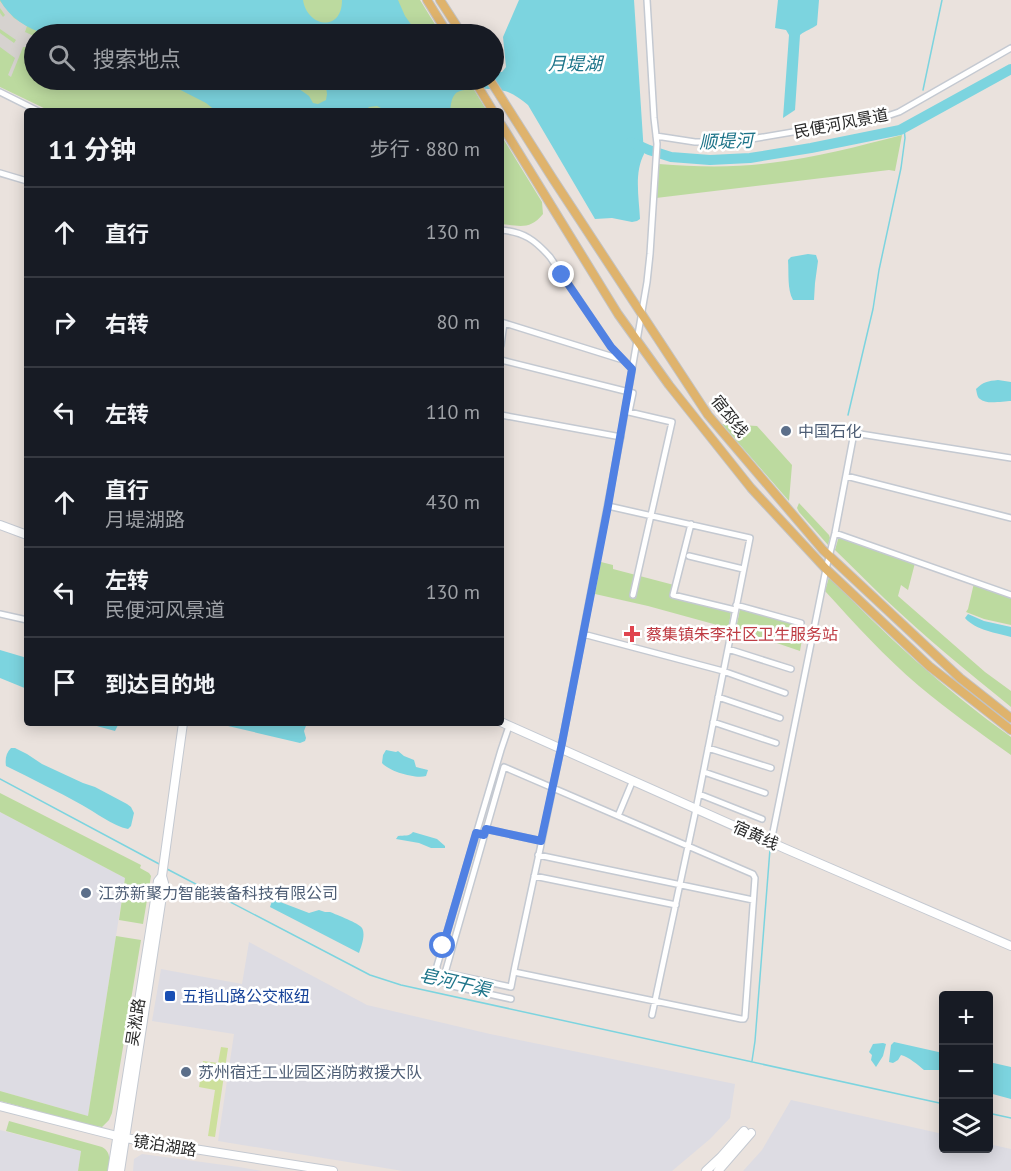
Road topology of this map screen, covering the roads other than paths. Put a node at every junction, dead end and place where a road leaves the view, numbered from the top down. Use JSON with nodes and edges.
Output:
{"nodes":[{"id":1,"x":427,"y":0,"type":"edge"},
{"id":2,"x":440,"y":0,"type":"edge"},
{"id":3,"x":647,"y":0,"type":"edge"},
{"id":4,"x":442,"y":24,"type":"edge"},
{"id":5,"x":456,"y":24,"type":"edge"},
{"id":6,"x":1011,"y":48,"type":"edge"},
{"id":7,"x":480,"y":90,"type":"edge"},
{"id":8,"x":496,"y":90,"type":"edge"},
{"id":9,"x":0,"y":92,"type":"edge"},
{"id":10,"x":32,"y":108,"type":"edge"},
{"id":11,"x":491,"y":108,"type":"edge"},
{"id":12,"x":504,"y":129,"type":"edge"},
{"id":13,"x":656,"y":136,"type":"junction"},
{"id":14,"x":0,"y":172,"type":"edge"},
{"id":15,"x":24,"y":180,"type":"edge"},
{"id":16,"x":504,"y":230,"type":"edge"},
{"id":17,"x":642,"y":315,"type":"junction"},
{"id":18,"x":504,"y":323,"type":"edge"},
{"id":19,"x":637,"y":340,"type":"junction"},
{"id":20,"x":624,"y":360,"type":"junction"},
{"id":21,"x":504,"y":361,"type":"edge"},
{"id":22,"x":632,"y":369,"type":"junction"},
{"id":23,"x":628,"y":392,"type":"junction"},
{"id":24,"x":504,"y":416,"type":"edge"},
{"id":25,"x":621,"y":437,"type":"junction"},
{"id":26,"x":1011,"y":458,"type":"edge"},
{"id":27,"x":846,"y":476,"type":"junction"},
{"id":28,"x":608,"y":506,"type":"junction"},
{"id":29,"x":651,"y":516,"type":"junction"},
{"id":30,"x":1011,"y":518,"type":"edge"},
{"id":31,"x":0,"y":525,"type":"edge"},
{"id":32,"x":690,"y":525,"type":"junction"},
{"id":33,"x":835,"y":533,"type":"junction"},
{"id":34,"x":24,"y":534,"type":"edge"},
{"id":35,"x":689,"y":556,"type":"dead end"},
{"id":36,"x":830,"y":556,"type":"junction"},
{"id":37,"x":744,"y":569,"type":"junction"},
{"id":38,"x":826,"y":569,"type":"junction"},
{"id":39,"x":633,"y":595,"type":"dead end"},
{"id":40,"x":1011,"y":595,"type":"edge"},
{"id":41,"x":736,"y":608,"type":"junction"},
{"id":42,"x":0,"y":614,"type":"edge"},
{"id":43,"x":24,"y":620,"type":"edge"},
{"id":44,"x":801,"y":623,"type":"dead end"},
{"id":45,"x":583,"y":634,"type":"junction"},
{"id":46,"x":728,"y":649,"type":"junction"},
{"id":47,"x":791,"y":669,"type":"dead end"},
{"id":48,"x":723,"y":672,"type":"junction"},
{"id":49,"x":785,"y":693,"type":"dead end"},
{"id":50,"x":718,"y":697,"type":"junction"},
{"id":51,"x":780,"y":718,"type":"dead end"},
{"id":52,"x":1011,"y":718,"type":"edge"},
{"id":53,"x":713,"y":722,"type":"junction"},
{"id":54,"x":504,"y":723,"type":"edge"},
{"id":55,"x":183,"y":726,"type":"edge"},
{"id":56,"x":510,"y":726,"type":"junction"},
{"id":57,"x":1011,"y":730,"type":"edge"},
{"id":58,"x":776,"y":743,"type":"dead end"},
{"id":59,"x":561,"y":748,"type":"junction"},
{"id":60,"x":708,"y":748,"type":"junction"},
{"id":61,"x":771,"y":768,"type":"dead end"},
{"id":62,"x":704,"y":772,"type":"junction"},
{"id":63,"x":633,"y":780,"type":"junction"},
{"id":64,"x":552,"y":788,"type":"junction"},
{"id":65,"x":765,"y":792,"type":"dead end"},
{"id":66,"x":699,"y":794,"type":"junction"},
{"id":67,"x":696,"y":809,"type":"junction"},
{"id":68,"x":618,"y":816,"type":"junction"},
{"id":69,"x":762,"y":819,"type":"dead end"},
{"id":70,"x":485,"y":832,"type":"junction"},
{"id":71,"x":476,"y":833,"type":"junction"},
{"id":72,"x":541,"y":841,"type":"junction"},
{"id":73,"x":771,"y":842,"type":"junction"},
{"id":74,"x":688,"y":846,"type":"junction"},
{"id":75,"x":538,"y":855,"type":"junction"},
{"id":76,"x":534,"y":876,"type":"junction"},
{"id":77,"x":680,"y":885,"type":"junction"},
{"id":78,"x":753,"y":900,"type":"junction"},
{"id":79,"x":676,"y":905,"type":"junction"},
{"id":80,"x":1011,"y":946,"type":"edge"},
{"id":81,"x":514,"y":972,"type":"junction"},
{"id":82,"x":511,"y":999,"type":"dead end"},
{"id":83,"x":655,"y":1002,"type":"junction"},
{"id":84,"x":652,"y":1015,"type":"dead end"},
{"id":85,"x":0,"y":1106,"type":"edge"},
{"id":86,"x":121,"y":1137,"type":"junction"},
{"id":87,"x":112,"y":1171,"type":"edge"},
{"id":88,"x":120,"y":1171,"type":"edge"},
{"id":89,"x":333,"y":1171,"type":"edge"},
{"id":90,"x":706,"y":1171,"type":"edge"},
{"id":91,"x":718,"y":1171,"type":"edge"}],
"edges":[{"from":1,"to":4,"type":"main road"},
{"from":2,"to":5,"type":"main road"},
{"from":3,"to":13,"type":"street"},
{"from":6,"to":13,"type":"street","name":"民便河风景道"},
{"from":7,"to":11,"type":"main road"},
{"from":8,"to":17,"type":"main road","name":"宿邳线"},
{"from":9,"to":10,"type":"street"},
{"from":12,"to":19,"type":"main road","name":"宿邳线"},
{"from":13,"to":17,"type":"street"},
{"from":14,"to":15,"type":"street"},
{"from":16,"to":20,"type":"street"},
{"from":17,"to":19,"type":"street"},
{"from":17,"to":36,"type":"main road","name":"宿邳线"},
{"from":18,"to":20,"type":"street"},
{"from":19,"to":22,"type":"street"},
{"from":19,"to":38,"type":"main road","name":"宿邳线"},
{"from":20,"to":22,"type":"street"},
{"from":21,"to":23,"type":"street"},
{"from":22,"to":23,"type":"street"},
{"from":23,"to":25,"type":"street"},
{"from":23,"to":29,"type":"street"},
{"from":24,"to":25,"type":"street"},
{"from":25,"to":28,"type":"street"},
{"from":26,"to":27,"type":"street"},
{"from":27,"to":30,"type":"street"},
{"from":27,"to":33,"type":"street"},
{"from":28,"to":29,"type":"street"},
{"from":28,"to":45,"type":"street"},
{"from":29,"to":32,"type":"street"},
{"from":29,"to":39,"type":"street"},
{"from":31,"to":34,"type":"main road"},
{"from":32,"to":37,"type":"street"},
{"from":32,"to":41,"type":"street"},
{"from":33,"to":36,"type":"street"},
{"from":33,"to":40,"type":"street"},
{"from":35,"to":37,"type":"street"},
{"from":36,"to":38,"type":"street"},
{"from":36,"to":52,"type":"main road","name":"宿邳线"},
{"from":37,"to":41,"type":"street"},
{"from":38,"to":57,"type":"main road","name":"宿邳线"},
{"from":38,"to":73,"type":"street"},
{"from":41,"to":44,"type":"street"},
{"from":41,"to":46,"type":"street"},
{"from":42,"to":43,"type":"street"},
{"from":45,"to":48,"type":"street"},
{"from":45,"to":59,"type":"street"},
{"from":46,"to":47,"type":"street"},
{"from":46,"to":48,"type":"street"},
{"from":48,"to":49,"type":"street"},
{"from":48,"to":50,"type":"street"},
{"from":50,"to":51,"type":"street"},
{"from":50,"to":53,"type":"street"},
{"from":53,"to":58,"type":"street"},
{"from":53,"to":60,"type":"street"},
{"from":54,"to":56,"type":"main road","name":"宿黄线"},
{"from":55,"to":86,"type":"main road","name":"吴淞路"},
{"from":56,"to":59,"type":"main road","name":"宿黄线"},
{"from":56,"to":71,"type":"street"},
{"from":59,"to":63,"type":"main road","name":"宿黄线"},
{"from":59,"to":64,"type":"street"},
{"from":60,"to":61,"type":"street"},
{"from":60,"to":62,"type":"street"},
{"from":62,"to":65,"type":"street"},
{"from":62,"to":66,"type":"street"},
{"from":63,"to":67,"type":"main road","name":"宿黄线"},
{"from":63,"to":68,"type":"street"},
{"from":64,"to":68,"type":"street"},
{"from":64,"to":70,"type":"street"},
{"from":64,"to":72,"type":"street"},
{"from":66,"to":67,"type":"street"},
{"from":66,"to":69,"type":"street"},
{"from":67,"to":73,"type":"main road","name":"宿黄线"},
{"from":67,"to":74,"type":"street"},
{"from":68,"to":74,"type":"street"},
{"from":70,"to":71,"type":"street"},
{"from":70,"to":72,"type":"street"},
{"from":70,"to":81,"type":"street"},
{"from":71,"to":82,"type":"street"},
{"from":72,"to":75,"type":"street"},
{"from":73,"to":80,"type":"main road","name":"宿黄线"},
{"from":74,"to":77,"type":"street"},
{"from":74,"to":78,"type":"street"},
{"from":75,"to":76,"type":"street"},
{"from":75,"to":77,"type":"street"},
{"from":76,"to":79,"type":"street"},
{"from":76,"to":81,"type":"street"},
{"from":77,"to":78,"type":"street"},
{"from":77,"to":79,"type":"street"},
{"from":78,"to":83,"type":"street"},
{"from":79,"to":83,"type":"street"},
{"from":81,"to":83,"type":"street"},
{"from":83,"to":84,"type":"street"},
{"from":85,"to":86,"type":"main road","name":"镜泊湖路"},
{"from":86,"to":87,"type":"main road","name":"吴淞路"},
{"from":86,"to":88,"type":"main road","name":"吴淞路"},
{"from":86,"to":89,"type":"main road","name":"镜泊湖路"},
{"from":90,"to":91,"type":"main road"}]}
